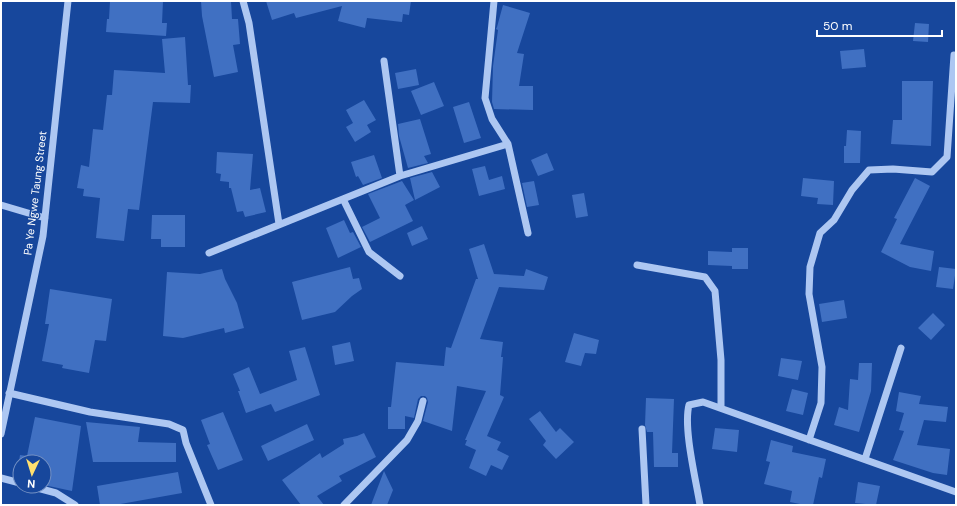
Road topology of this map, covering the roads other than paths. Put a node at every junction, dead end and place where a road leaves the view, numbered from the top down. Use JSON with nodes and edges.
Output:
{"nodes":[{"id":1,"x":68,"y":1,"type":"edge"},
{"id":2,"x":243,"y":1,"type":"edge"},
{"id":3,"x":494,"y":1,"type":"edge"},
{"id":4,"x":954,"y":55,"type":"dead end"},
{"id":5,"x":384,"y":61,"type":"dead end"},
{"id":6,"x":508,"y":144,"type":"junction"},
{"id":7,"x":400,"y":176,"type":"junction"},
{"id":8,"x":343,"y":199,"type":"junction"},
{"id":9,"x":1,"y":205,"type":"edge"},
{"id":10,"x":45,"y":218,"type":"junction"},
{"id":11,"x":279,"y":224,"type":"junction"},
{"id":12,"x":528,"y":233,"type":"dead end"},
{"id":13,"x":209,"y":253,"type":"dead end"},
{"id":14,"x":637,"y":265,"type":"dead end"},
{"id":15,"x":400,"y":276,"type":"dead end"},
{"id":16,"x":901,"y":348,"type":"dead end"},
{"id":17,"x":9,"y":394,"type":"junction"},
{"id":18,"x":423,"y":400,"type":"dead end"},
{"id":19,"x":721,"y":408,"type":"junction"},
{"id":20,"x":642,"y":429,"type":"dead end"},
{"id":21,"x":1,"y":434,"type":"edge"},
{"id":22,"x":809,"y":440,"type":"junction"},
{"id":23,"x":864,"y":459,"type":"junction"},
{"id":24,"x":1,"y":478,"type":"edge"},
{"id":25,"x":12,"y":481,"type":"edge"},
{"id":26,"x":52,"y":492,"type":"edge"},
{"id":27,"x":956,"y":492,"type":"edge"},
{"id":28,"x":75,"y":505,"type":"edge"},
{"id":29,"x":211,"y":505,"type":"edge"},
{"id":30,"x":344,"y":505,"type":"edge"},
{"id":31,"x":646,"y":505,"type":"edge"},
{"id":32,"x":700,"y":505,"type":"edge"}],
"edges":[{"from":1,"to":10,"type":"street","name":"Pa Ye Ngwe Taung Street"},
{"from":2,"to":11,"type":"street"},
{"from":3,"to":6,"type":"street"},
{"from":4,"to":22,"type":"street"},
{"from":5,"to":7,"type":"street"},
{"from":6,"to":7,"type":"street"},
{"from":6,"to":12,"type":"street"},
{"from":7,"to":8,"type":"street"},
{"from":8,"to":11,"type":"street"},
{"from":8,"to":15,"type":"street"},
{"from":9,"to":10,"type":"street"},
{"from":10,"to":17,"type":"street","name":"Pa Ye Ngwe Taung Street"},
{"from":11,"to":13,"type":"street"},
{"from":14,"to":19,"type":"street"},
{"from":16,"to":23,"type":"street"},
{"from":17,"to":21,"type":"street","name":"Pa Ye Ngwe Taung Street"},
{"from":17,"to":29,"type":"street"},
{"from":18,"to":30,"type":"street"},
{"from":19,"to":22,"type":"street"},
{"from":19,"to":32,"type":"street"},
{"from":20,"to":31,"type":"street"},
{"from":22,"to":23,"type":"street"},
{"from":23,"to":27,"type":"street"},
{"from":24,"to":25,"type":"street"},
{"from":26,"to":28,"type":"street"}]}
